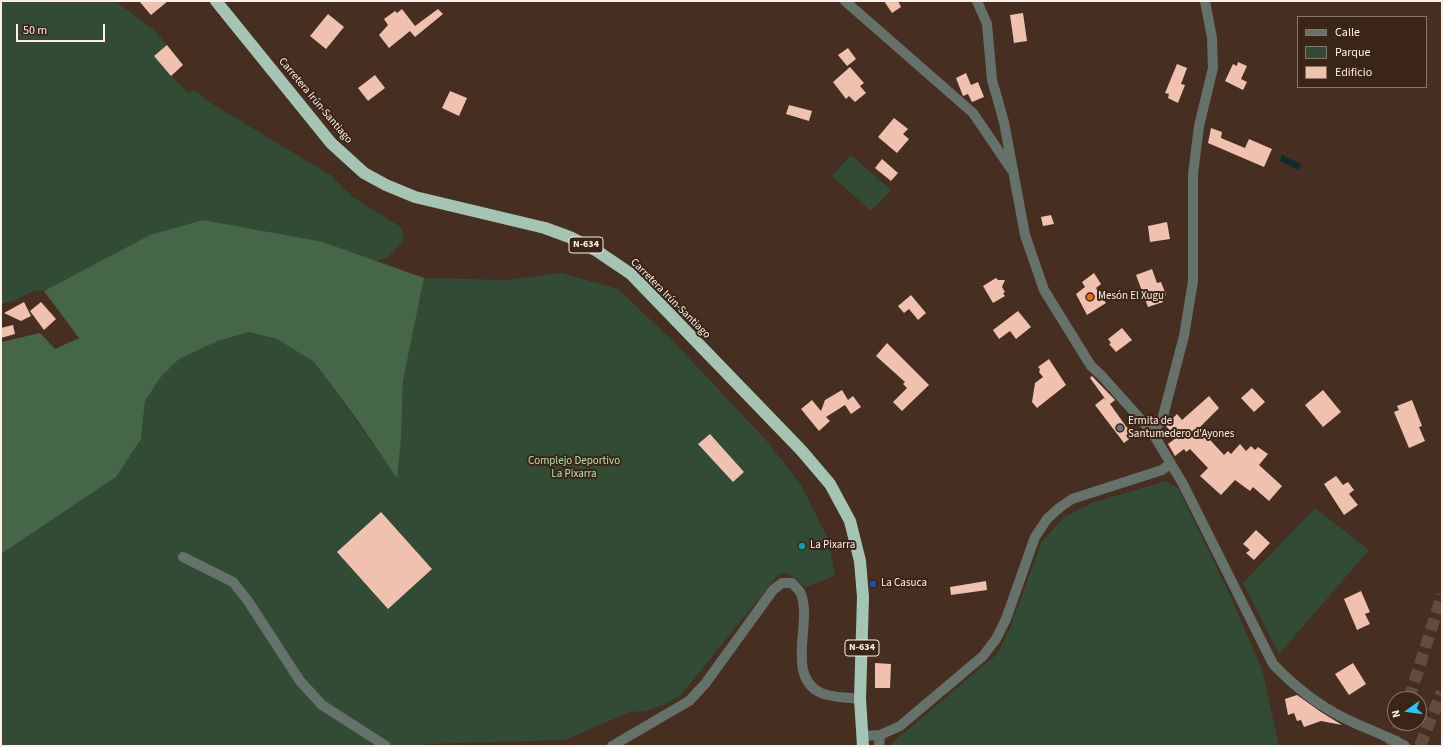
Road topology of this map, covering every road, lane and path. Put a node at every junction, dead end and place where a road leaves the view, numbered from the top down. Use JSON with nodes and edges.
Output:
{"nodes":[{"id":1,"x":216,"y":1,"type":"edge"},
{"id":2,"x":845,"y":1,"type":"edge"},
{"id":3,"x":977,"y":1,"type":"edge"},
{"id":4,"x":1205,"y":1,"type":"edge"},
{"id":5,"x":1013,"y":172,"type":"junction"},
{"id":6,"x":1152,"y":432,"type":"junction"},
{"id":7,"x":1170,"y":464,"type":"junction"},
{"id":8,"x":183,"y":557,"type":"dead end"},
{"id":9,"x":860,"y":699,"type":"junction"},
{"id":10,"x":880,"y":735,"type":"junction"},
{"id":11,"x":862,"y":741,"type":"edge"},
{"id":12,"x":386,"y":746,"type":"edge"},
{"id":13,"x":612,"y":746,"type":"edge"},
{"id":14,"x":879,"y":746,"type":"edge"},
{"id":15,"x":1405,"y":746,"type":"edge"}],
"edges":[{"from":1,"to":9,"type":"highway","name":"Carretera Irún-Santiago","number":"N-634"},
{"from":2,"to":5,"type":"street"},
{"from":3,"to":5,"type":"street"},
{"from":4,"to":6,"type":"street"},
{"from":5,"to":6,"type":"street"},
{"from":6,"to":7,"type":"street"},
{"from":7,"to":10,"type":"street"},
{"from":7,"to":15,"type":"street"},
{"from":8,"to":12,"type":"street"},
{"from":9,"to":11,"type":"highway","name":"Carretera Irún-Santiago","number":"N-634"},
{"from":9,"to":13,"type":"street"},
{"from":10,"to":11,"type":"street"},
{"from":10,"to":14,"type":"street"}]}
